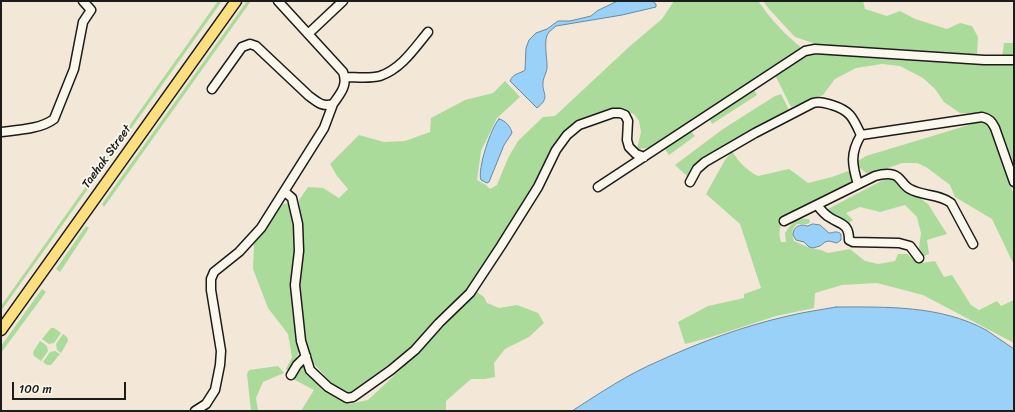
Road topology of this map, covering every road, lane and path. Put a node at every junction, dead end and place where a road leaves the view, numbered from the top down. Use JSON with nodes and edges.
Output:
{"nodes":[{"id":1,"x":83,"y":1,"type":"edge"},
{"id":2,"x":236,"y":1,"type":"edge"},
{"id":3,"x":278,"y":1,"type":"edge"},
{"id":4,"x":344,"y":1,"type":"edge"},
{"id":5,"x":428,"y":32,"type":"dead end"},
{"id":6,"x":308,"y":34,"type":"junction"},
{"id":7,"x":1014,"y":60,"type":"edge"},
{"id":8,"x":345,"y":77,"type":"junction"},
{"id":9,"x":212,"y":89,"type":"dead end"},
{"id":10,"x":334,"y":104,"type":"junction"},
{"id":11,"x":1,"y":132,"type":"edge"},
{"id":12,"x":861,"y":135,"type":"junction"},
{"id":13,"x":644,"y":157,"type":"junction"},
{"id":14,"x":690,"y":182,"type":"dead end"},
{"id":15,"x":1014,"y":182,"type":"edge"},
{"id":16,"x":858,"y":184,"type":"junction"},
{"id":17,"x":598,"y":187,"type":"dead end"},
{"id":18,"x":284,"y":192,"type":"junction"},
{"id":19,"x":817,"y":205,"type":"junction"},
{"id":20,"x":784,"y":221,"type":"dead end"},
{"id":21,"x":973,"y":244,"type":"dead end"},
{"id":22,"x":919,"y":258,"type":"dead end"},
{"id":23,"x":1,"y":330,"type":"edge"},
{"id":24,"x":306,"y":356,"type":"junction"},
{"id":25,"x":291,"y":375,"type":"dead end"},
{"id":26,"x":195,"y":411,"type":"edge"}],
"edges":[{"from":1,"to":11,"type":"street"},
{"from":2,"to":23,"type":"main road","name":"Taehak Street"},
{"from":3,"to":6,"type":"street"},
{"from":4,"to":6,"type":"street"},
{"from":5,"to":8,"type":"street"},
{"from":6,"to":8,"type":"street"},
{"from":7,"to":13,"type":"street"},
{"from":8,"to":10,"type":"street"},
{"from":9,"to":10,"type":"street"},
{"from":10,"to":18,"type":"street"},
{"from":12,"to":14,"type":"street"},
{"from":12,"to":15,"type":"street"},
{"from":12,"to":16,"type":"street"},
{"from":13,"to":17,"type":"street"},
{"from":13,"to":24,"type":"street"},
{"from":16,"to":19,"type":"street"},
{"from":16,"to":21,"type":"street"},
{"from":18,"to":24,"type":"street"},
{"from":18,"to":26,"type":"street"},
{"from":19,"to":20,"type":"street"},
{"from":19,"to":22,"type":"street"},
{"from":24,"to":25,"type":"street"}]}
